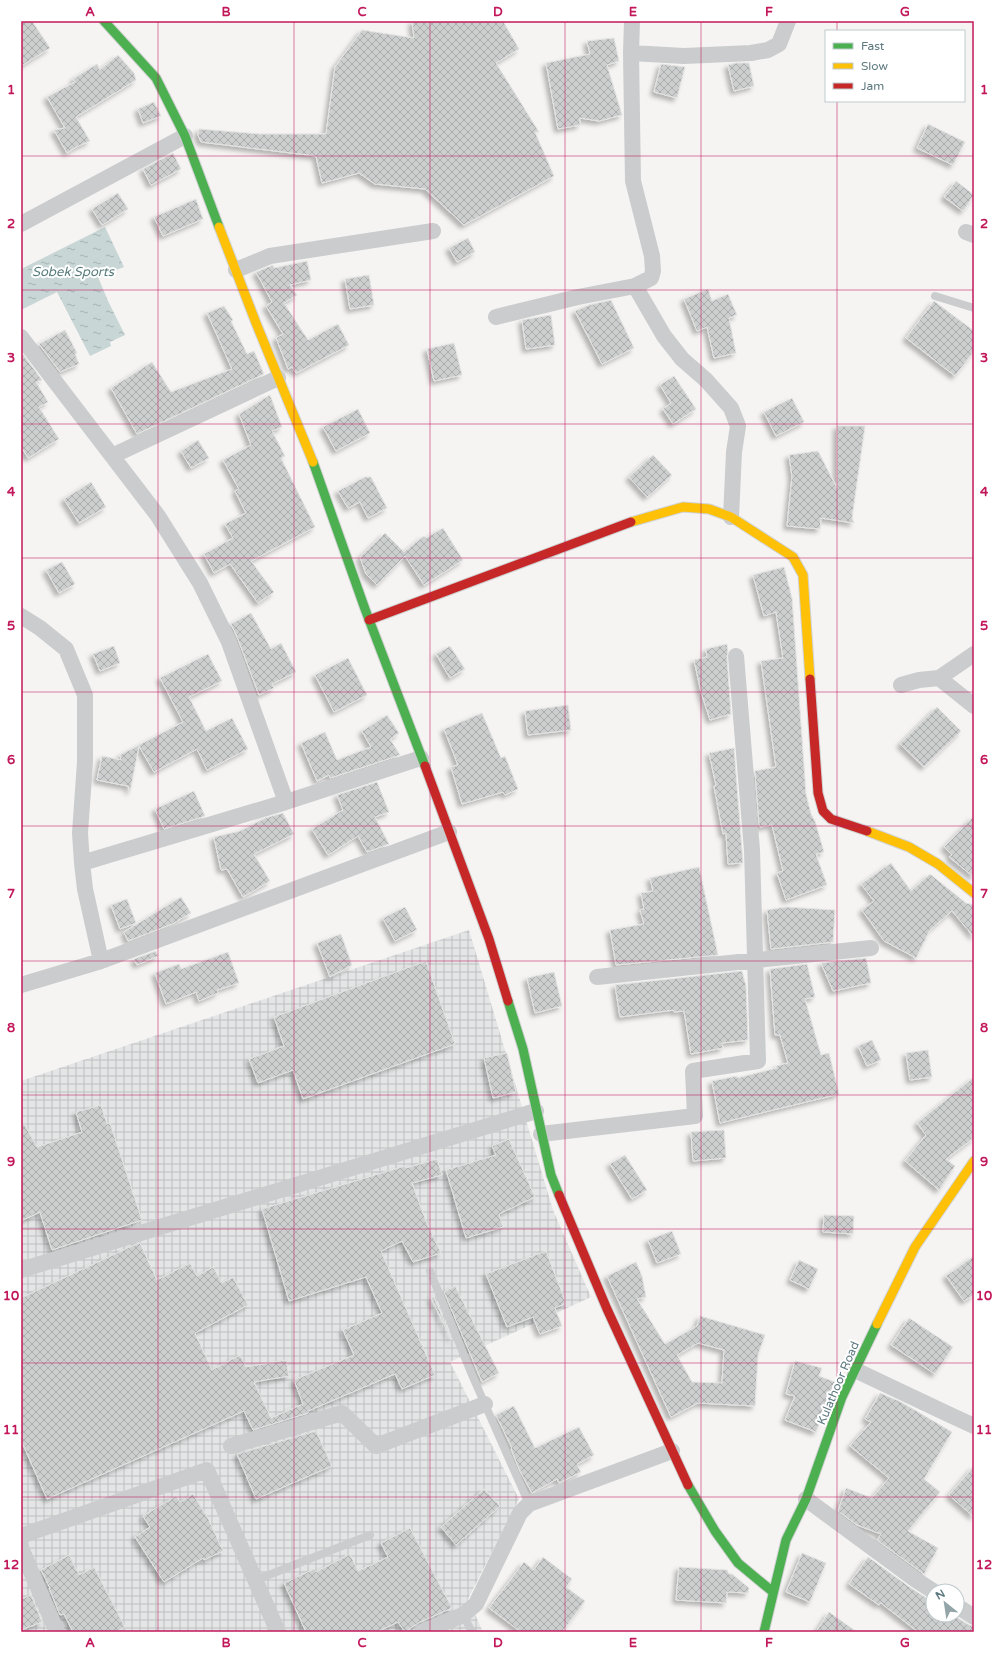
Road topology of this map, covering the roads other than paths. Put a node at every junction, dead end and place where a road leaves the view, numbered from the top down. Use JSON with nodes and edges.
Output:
{"nodes":[{"id":1,"x":104,"y":21,"type":"edge"},
{"id":2,"x":632,"y":21,"type":"edge"},
{"id":3,"x":788,"y":21,"type":"edge"},
{"id":4,"x":631,"y":53,"type":"junction"},
{"id":5,"x":185,"y":136,"type":"junction"},
{"id":6,"x":21,"y":224,"type":"edge"},
{"id":7,"x":433,"y":231,"type":"dead end"},
{"id":8,"x":236,"y":270,"type":"junction"},
{"id":9,"x":635,"y":286,"type":"junction"},
{"id":10,"x":936,"y":296,"type":"dead end"},
{"id":11,"x":974,"y":308,"type":"edge"},
{"id":12,"x":496,"y":317,"type":"dead end"},
{"id":13,"x":21,"y":337,"type":"edge"},
{"id":14,"x":278,"y":378,"type":"junction"},
{"id":15,"x":112,"y":456,"type":"junction"},
{"id":16,"x":731,"y":517,"type":"junction"},
{"id":17,"x":21,"y":616,"type":"edge"},
{"id":18,"x":369,"y":620,"type":"junction"},
{"id":19,"x":974,"y":654,"type":"edge"},
{"id":20,"x":736,"y":656,"type":"dead end"},
{"id":21,"x":939,"y":678,"type":"junction"},
{"id":22,"x":901,"y":685,"type":"dead end"},
{"id":23,"x":974,"y":706,"type":"edge"},
{"id":24,"x":421,"y":758,"type":"junction"},
{"id":25,"x":286,"y":802,"type":"junction"},
{"id":26,"x":449,"y":832,"type":"junction"},
{"id":27,"x":82,"y":863,"type":"junction"},
{"id":28,"x":974,"y":893,"type":"edge"},
{"id":29,"x":871,"y":948,"type":"dead end"},
{"id":30,"x":755,"y":960,"type":"junction"},
{"id":31,"x":101,"y":961,"type":"junction"},
{"id":32,"x":597,"y":977,"type":"dead end"},
{"id":33,"x":21,"y":985,"type":"edge"},
{"id":34,"x":536,"y":1111,"type":"junction"},
{"id":35,"x":541,"y":1134,"type":"junction"},
{"id":36,"x":974,"y":1161,"type":"edge"},
{"id":37,"x":21,"y":1270,"type":"edge"},
{"id":38,"x":430,"y":1272,"type":"dead end"},
{"id":39,"x":855,"y":1370,"type":"junction"},
{"id":40,"x":485,"y":1404,"type":"junction"},
{"id":41,"x":974,"y":1426,"type":"edge"},
{"id":42,"x":231,"y":1446,"type":"dead end"},
{"id":43,"x":672,"y":1451,"type":"junction"},
{"id":44,"x":806,"y":1499,"type":"junction"},
{"id":45,"x":529,"y":1504,"type":"junction"},
{"id":46,"x":370,"y":1535,"type":"dead end"},
{"id":47,"x":21,"y":1536,"type":"edge"},
{"id":48,"x":21,"y":1548,"type":"edge"},
{"id":49,"x":256,"y":1580,"type":"junction"},
{"id":50,"x":925,"y":1586,"type":"edge"},
{"id":51,"x":773,"y":1592,"type":"junction"},
{"id":52,"x":965,"y":1611,"type":"edge"},
{"id":53,"x":463,"y":1615,"type":"junction"},
{"id":54,"x":974,"y":1617,"type":"edge"},
{"id":55,"x":56,"y":1632,"type":"edge"},
{"id":56,"x":278,"y":1632,"type":"edge"},
{"id":57,"x":422,"y":1632,"type":"edge"},
{"id":58,"x":472,"y":1632,"type":"edge"},
{"id":59,"x":764,"y":1632,"type":"edge"}],
"edges":[{"from":1,"to":5,"type":"street"},
{"from":2,"to":4,"type":"street"},
{"from":3,"to":4,"type":"street"},
{"from":4,"to":9,"type":"street"},
{"from":5,"to":6,"type":"street"},
{"from":5,"to":8,"type":"street"},
{"from":7,"to":8,"type":"street"},
{"from":8,"to":14,"type":"street"},
{"from":9,"to":12,"type":"street"},
{"from":9,"to":16,"type":"street"},
{"from":10,"to":11,"type":"lane"},
{"from":13,"to":15,"type":"street"},
{"from":14,"to":15,"type":"street"},
{"from":14,"to":18,"type":"street"},
{"from":15,"to":25,"type":"street"},
{"from":16,"to":18,"type":"street"},
{"from":16,"to":28,"type":"street"},
{"from":17,"to":27,"type":"street"},
{"from":18,"to":24,"type":"street"},
{"from":19,"to":21,"type":"street"},
{"from":20,"to":30,"type":"street"},
{"from":21,"to":22,"type":"street"},
{"from":21,"to":23,"type":"street"},
{"from":24,"to":25,"type":"street"},
{"from":24,"to":26,"type":"street"},
{"from":25,"to":27,"type":"street"},
{"from":26,"to":31,"type":"street"},
{"from":26,"to":34,"type":"street"},
{"from":27,"to":31,"type":"street"},
{"from":29,"to":30,"type":"street"},
{"from":30,"to":32,"type":"street"},
{"from":30,"to":35,"type":"street"},
{"from":31,"to":33,"type":"street"},
{"from":34,"to":35,"type":"street"},
{"from":34,"to":37,"type":"street"},
{"from":35,"to":43,"type":"street"},
{"from":36,"to":39,"type":"street","name":"Kulathoor Road"},
{"from":38,"to":40,"type":"lane"},
{"from":39,"to":41,"type":"street"},
{"from":39,"to":44,"type":"street","name":"Kulathoor Road"},
{"from":40,"to":42,"type":"street"},
{"from":40,"to":45,"type":"lane"},
{"from":43,"to":45,"type":"street"},
{"from":43,"to":51,"type":"street"},
{"from":44,"to":50,"type":"street"},
{"from":44,"to":51,"type":"street","name":"Kulathoor Road"},
{"from":45,"to":53,"type":"street"},
{"from":46,"to":49,"type":"lane"},
{"from":47,"to":49,"type":"street"},
{"from":48,"to":55,"type":"street"},
{"from":49,"to":56,"type":"street"},
{"from":51,"to":59,"type":"street","name":"Kulathoor Road"},
{"from":52,"to":54,"type":"street"},
{"from":53,"to":57,"type":"street"},
{"from":53,"to":58,"type":"lane"}]}
